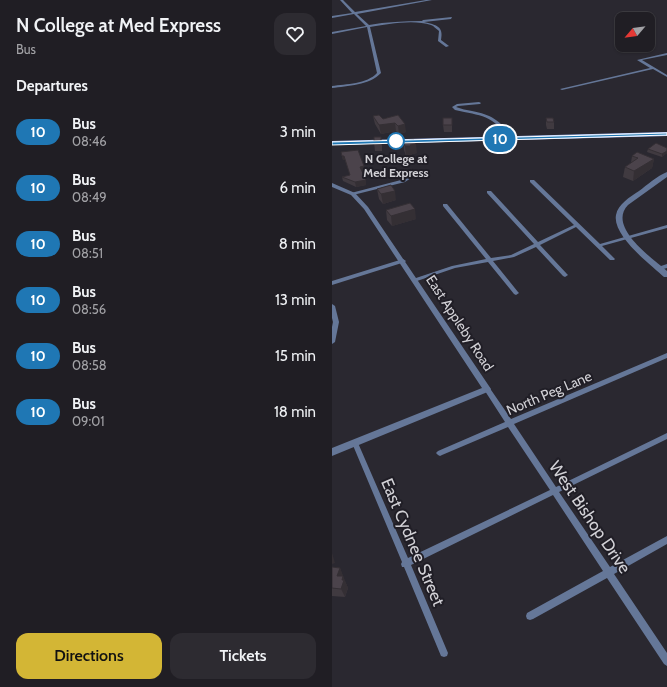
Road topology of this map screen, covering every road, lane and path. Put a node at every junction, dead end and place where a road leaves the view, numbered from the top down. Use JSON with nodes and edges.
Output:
{"nodes":[{"id":1,"x":341,"y":0,"type":"edge"},
{"id":2,"x":407,"y":0,"type":"edge"},
{"id":3,"x":431,"y":0,"type":"edge"},
{"id":4,"x":412,"y":3,"type":"junction"},
{"id":5,"x":354,"y":13,"type":"junction"},
{"id":6,"x":332,"y":17,"type":"edge"},
{"id":7,"x":451,"y":18,"type":"dead end"},
{"id":8,"x":418,"y":22,"type":"junction"},
{"id":9,"x":368,"y":26,"type":"junction"},
{"id":10,"x":332,"y":33,"type":"edge"},
{"id":11,"x":447,"y":46,"type":"dead end"},
{"id":12,"x":667,"y":54,"type":"edge"},
{"id":13,"x":653,"y":68,"type":"junction"},
{"id":14,"x":667,"y":76,"type":"edge"},
{"id":15,"x":332,"y":81,"type":"edge"},
{"id":16,"x":332,"y":87,"type":"edge"},
{"id":17,"x":562,"y":89,"type":"dead end"},
{"id":18,"x":480,"y":103,"type":"dead end"},
{"id":19,"x":667,"y":134,"type":"edge"},
{"id":20,"x":510,"y":139,"type":"junction"},
{"id":21,"x":332,"y":143,"type":"edge"},
{"id":22,"x":667,"y":174,"type":"edge"},
{"id":23,"x":412,"y":176,"type":"dead end"},
{"id":24,"x":532,"y":181,"type":"dead end"},
{"id":25,"x":332,"y":185,"type":"edge"},
{"id":26,"x":489,"y":192,"type":"dead end"},
{"id":27,"x":353,"y":194,"type":"junction"},
{"id":28,"x":445,"y":205,"type":"dead end"},
{"id":29,"x":577,"y":225,"type":"junction"},
{"id":30,"x":667,"y":226,"type":"edge"},
{"id":31,"x":627,"y":237,"type":"junction"},
{"id":32,"x":537,"y":245,"type":"junction"},
{"id":33,"x":598,"y":246,"type":"junction"},
{"id":34,"x":612,"y":259,"type":"dead end"},
{"id":35,"x":490,"y":260,"type":"junction"},
{"id":36,"x":403,"y":261,"type":"junction"},
{"id":37,"x":663,"y":267,"type":"edge"},
{"id":38,"x":565,"y":275,"type":"dead end"},
{"id":39,"x":667,"y":275,"type":"edge"},
{"id":40,"x":415,"y":280,"type":"junction"},
{"id":41,"x":332,"y":283,"type":"edge"},
{"id":42,"x":516,"y":292,"type":"dead end"},
{"id":43,"x":332,"y":306,"type":"edge"},
{"id":44,"x":332,"y":342,"type":"edge"},
{"id":45,"x":667,"y":355,"type":"edge"},
{"id":46,"x":487,"y":389,"type":"junction"},
{"id":47,"x":510,"y":423,"type":"junction"},
{"id":48,"x":667,"y":436,"type":"edge"},
{"id":49,"x":355,"y":443,"type":"junction"},
{"id":50,"x":332,"y":452,"type":"edge"},
{"id":51,"x":440,"y":453,"type":"dead end"},
{"id":52,"x":555,"y":491,"type":"junction"},
{"id":53,"x":667,"y":540,"type":"edge"},
{"id":54,"x":406,"y":564,"type":"junction"},
{"id":55,"x":608,"y":573,"type":"junction"},
{"id":56,"x":530,"y":616,"type":"dead end"},
{"id":57,"x":444,"y":653,"type":"dead end"},
{"id":58,"x":667,"y":661,"type":"edge"}],
"edges":[{"from":1,"to":5,"type":"street"},
{"from":2,"to":4,"type":"street"},
{"from":3,"to":4,"type":"street"},
{"from":4,"to":5,"type":"street"},
{"from":5,"to":6,"type":"street"},
{"from":5,"to":9,"type":"street"},
{"from":7,"to":8,"type":"street"},
{"from":8,"to":9,"type":"street"},
{"from":8,"to":11,"type":"street"},
{"from":9,"to":10,"type":"street"},
{"from":9,"to":16,"type":"street"},
{"from":12,"to":13,"type":"street"},
{"from":13,"to":14,"type":"street"},
{"from":13,"to":17,"type":"street"},
{"from":15,"to":16,"type":"street"},
{"from":18,"to":20,"type":"street"},
{"from":19,"to":20,"type":"main road"},
{"from":20,"to":21,"type":"main road"},
{"from":22,"to":31,"type":"street"},
{"from":23,"to":27,"type":"street"},
{"from":24,"to":29,"type":"street"},
{"from":25,"to":27,"type":"street","name":"East Appleby Road"},
{"from":26,"to":32,"type":"street"},
{"from":27,"to":36,"type":"street","name":"East Appleby Road"},
{"from":28,"to":35,"type":"street"},
{"from":29,"to":32,"type":"street"},
{"from":29,"to":33,"type":"street"},
{"from":30,"to":31,"type":"street"},
{"from":31,"to":33,"type":"street"},
{"from":31,"to":37,"type":"street"},
{"from":32,"to":35,"type":"street"},
{"from":32,"to":38,"type":"street"},
{"from":33,"to":34,"type":"street"},
{"from":35,"to":40,"type":"street"},
{"from":35,"to":42,"type":"street"},
{"from":36,"to":40,"type":"street","name":"East Appleby Road"},
{"from":36,"to":41,"type":"street"},
{"from":37,"to":39,"type":"street"},
{"from":40,"to":46,"type":"street","name":"East Appleby Road"},
{"from":43,"to":44,"type":"street"},
{"from":45,"to":47,"type":"street","name":"North Peg Lane"},
{"from":46,"to":47,"type":"street","name":"West Bishop Drive"},
{"from":46,"to":49,"type":"street","name":"East Appleby Road"},
{"from":47,"to":51,"type":"street","name":"North Peg Lane"},
{"from":47,"to":52,"type":"street","name":"West Bishop Drive"},
{"from":48,"to":52,"type":"street"},
{"from":49,"to":50,"type":"street","name":"East Appleby Road"},
{"from":49,"to":54,"type":"street","name":"East Cydnee Street"},
{"from":52,"to":54,"type":"street"},
{"from":52,"to":55,"type":"street","name":"West Bishop Drive"},
{"from":53,"to":55,"type":"street"},
{"from":54,"to":57,"type":"street","name":"East Cydnee Street"},
{"from":55,"to":56,"type":"street"},
{"from":55,"to":58,"type":"street","name":"West Bishop Drive"}]}
